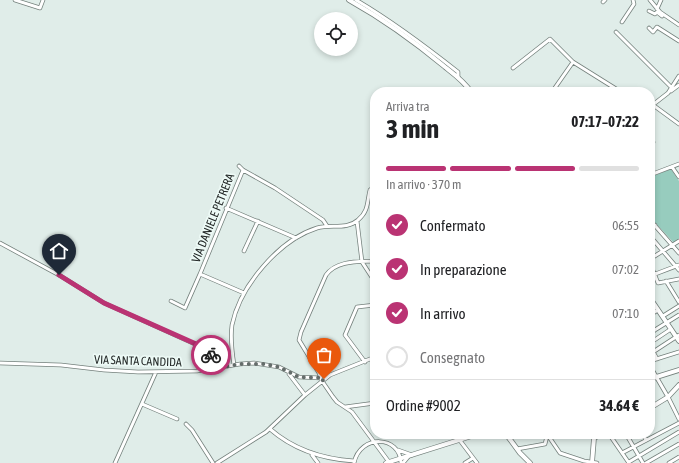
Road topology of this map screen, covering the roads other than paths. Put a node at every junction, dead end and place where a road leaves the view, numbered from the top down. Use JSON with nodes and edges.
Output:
{"nodes":[{"id":1,"x":15,"y":0,"type":"edge"},
{"id":2,"x":43,"y":0,"type":"edge"},
{"id":3,"x":349,"y":0,"type":"edge"},
{"id":4,"x":356,"y":0,"type":"edge"},
{"id":5,"x":633,"y":0,"type":"edge"},
{"id":6,"x":650,"y":0,"type":"edge"},
{"id":7,"x":661,"y":0,"type":"edge"},
{"id":8,"x":25,"y":1,"type":"edge"},
{"id":9,"x":657,"y":9,"type":"junction"},
{"id":10,"x":649,"y":11,"type":"dead end"},
{"id":11,"x":666,"y":16,"type":"junction"},
{"id":12,"x":622,"y":22,"type":"dead end"},
{"id":13,"x":679,"y":25,"type":"edge"},
{"id":14,"x":649,"y":28,"type":"dead end"},
{"id":15,"x":616,"y":32,"type":"dead end"},
{"id":16,"x":679,"y":41,"type":"edge"},
{"id":17,"x":573,"y":62,"type":"junction"},
{"id":18,"x":513,"y":68,"type":"dead end"},
{"id":19,"x":679,"y":76,"type":"edge"},
{"id":20,"x":458,"y":77,"type":"junction"},
{"id":21,"x":679,"y":85,"type":"edge"},
{"id":22,"x":467,"y":87,"type":"edge"},
{"id":23,"x":556,"y":87,"type":"edge"},
{"id":24,"x":613,"y":87,"type":"edge"},
{"id":25,"x":672,"y":88,"type":"junction"},
{"id":26,"x":668,"y":93,"type":"junction"},
{"id":27,"x":655,"y":103,"type":"edge"},
{"id":28,"x":655,"y":109,"type":"edge"},
{"id":29,"x":679,"y":124,"type":"edge"},
{"id":30,"x":679,"y":164,"type":"edge"},
{"id":31,"x":239,"y":166,"type":"dead end"},
{"id":32,"x":672,"y":167,"type":"junction"},
{"id":33,"x":243,"y":170,"type":"junction"},
{"id":34,"x":655,"y":173,"type":"edge"},
{"id":35,"x":679,"y":177,"type":"edge"},
{"id":36,"x":370,"y":190,"type":"edge"},
{"id":37,"x":226,"y":208,"type":"junction"},
{"id":38,"x":258,"y":221,"type":"junction"},
{"id":39,"x":357,"y":221,"type":"junction"},
{"id":40,"x":655,"y":225,"type":"edge"},
{"id":41,"x":327,"y":226,"type":"junction"},
{"id":42,"x":296,"y":238,"type":"junction"},
{"id":43,"x":679,"y":241,"type":"edge"},
{"id":44,"x":655,"y":242,"type":"edge"},
{"id":45,"x":0,"y":243,"type":"edge"},
{"id":46,"x":673,"y":245,"type":"junction"},
{"id":47,"x":244,"y":251,"type":"dead end"},
{"id":48,"x":663,"y":251,"type":"junction"},
{"id":49,"x":679,"y":253,"type":"edge"},
{"id":50,"x":655,"y":256,"type":"edge"},
{"id":51,"x":370,"y":261,"type":"edge"},
{"id":52,"x":362,"y":262,"type":"junction"},
{"id":53,"x":678,"y":265,"type":"edge"},
{"id":54,"x":679,"y":270,"type":"edge"},
{"id":55,"x":200,"y":274,"type":"junction"},
{"id":56,"x":370,"y":274,"type":"edge"},
{"id":57,"x":655,"y":274,"type":"joint"},
{"id":58,"x":679,"y":279,"type":"edge"},
{"id":59,"x":666,"y":281,"type":"junction"},
{"id":60,"x":244,"y":293,"type":"junction"},
{"id":61,"x":171,"y":301,"type":"dead end"},
{"id":62,"x":679,"y":302,"type":"edge"},
{"id":63,"x":370,"y":306,"type":"edge"},
{"id":64,"x":655,"y":306,"type":"edge"},
{"id":65,"x":679,"y":306,"type":"edge"},
{"id":66,"x":658,"y":310,"type":"junction"},
{"id":67,"x":655,"y":312,"type":"edge"},
{"id":68,"x":679,"y":315,"type":"edge"},
{"id":69,"x":662,"y":316,"type":"junction"},
{"id":70,"x":667,"y":322,"type":"junction"},
{"id":71,"x":671,"y":329,"type":"junction"},
{"id":72,"x":655,"y":330,"type":"edge"},
{"id":73,"x":678,"y":338,"type":"edge"},
{"id":74,"x":655,"y":340,"type":"edge"},
{"id":75,"x":655,"y":351,"type":"edge"},
{"id":76,"x":679,"y":352,"type":"edge"},
{"id":77,"x":655,"y":356,"type":"edge"},
{"id":78,"x":657,"y":359,"type":"joint"},
{"id":79,"x":370,"y":360,"type":"edge"},
{"id":80,"x":365,"y":362,"type":"junction"},
{"id":81,"x":0,"y":363,"type":"edge"},
{"id":82,"x":234,"y":365,"type":"junction"},
{"id":83,"x":213,"y":369,"type":"junction"},
{"id":84,"x":679,"y":370,"type":"edge"},
{"id":85,"x":156,"y":372,"type":"junction"},
{"id":86,"x":288,"y":372,"type":"junction"},
{"id":87,"x":655,"y":374,"type":"edge"},
{"id":88,"x":657,"y":377,"type":"junction"},
{"id":89,"x":321,"y":380,"type":"junction"},
{"id":90,"x":679,"y":385,"type":"edge"},
{"id":91,"x":305,"y":395,"type":"junction"},
{"id":92,"x":668,"y":397,"type":"junction"},
{"id":93,"x":142,"y":404,"type":"junction"},
{"id":94,"x":370,"y":404,"type":"edge"},
{"id":95,"x":655,"y":405,"type":"edge"},
{"id":96,"x":345,"y":407,"type":"junction"},
{"id":97,"x":677,"y":410,"type":"edge"},
{"id":98,"x":679,"y":418,"type":"edge"},
{"id":99,"x":177,"y":419,"type":"dead end"},
{"id":100,"x":679,"y":423,"type":"edge"},
{"id":101,"x":186,"y":424,"type":"dead end"},
{"id":102,"x":270,"y":428,"type":"junction"},
{"id":103,"x":679,"y":432,"type":"edge"},
{"id":104,"x":655,"y":435,"type":"edge"},
{"id":105,"x":370,"y":437,"type":"edge"},
{"id":106,"x":372,"y":439,"type":"edge"},
{"id":107,"x":462,"y":439,"type":"edge"},
{"id":108,"x":510,"y":439,"type":"edge"},
{"id":109,"x":511,"y":439,"type":"edge"},
{"id":110,"x":546,"y":439,"type":"edge"},
{"id":111,"x":550,"y":439,"type":"edge"},
{"id":112,"x":593,"y":439,"type":"edge"},
{"id":113,"x":612,"y":439,"type":"edge"},
{"id":114,"x":629,"y":439,"type":"edge"},
{"id":115,"x":459,"y":440,"type":"junction"},
{"id":116,"x":646,"y":440,"type":"edge"},
{"id":117,"x":374,"y":442,"type":"junction"},
{"id":118,"x":512,"y":442,"type":"junction"},
{"id":119,"x":679,"y":444,"type":"edge"},
{"id":120,"x":634,"y":447,"type":"junction"},
{"id":121,"x":396,"y":449,"type":"junction"},
{"id":122,"x":517,"y":449,"type":"junction"},
{"id":123,"x":622,"y":453,"type":"junction"},
{"id":124,"x":311,"y":454,"type":"junction"},
{"id":125,"x":410,"y":456,"type":"junction"},
{"id":126,"x":639,"y":456,"type":"junction"},
{"id":127,"x":679,"y":457,"type":"edge"},
{"id":128,"x":473,"y":458,"type":"junction"},
{"id":129,"x":402,"y":461,"type":"edge"},
{"id":130,"x":354,"y":462,"type":"edge"},
{"id":131,"x":592,"y":462,"type":"edge"},
{"id":132,"x":115,"y":463,"type":"edge"},
{"id":133,"x":213,"y":463,"type":"edge"},
{"id":134,"x":217,"y":463,"type":"edge"},
{"id":135,"x":318,"y":463,"type":"edge"},
{"id":136,"x":387,"y":463,"type":"edge"},
{"id":137,"x":466,"y":463,"type":"edge"},
{"id":138,"x":477,"y":463,"type":"edge"},
{"id":139,"x":530,"y":463,"type":"edge"},
{"id":140,"x":597,"y":463,"type":"edge"},
{"id":141,"x":629,"y":463,"type":"edge"},
{"id":142,"x":645,"y":463,"type":"edge"},
{"id":143,"x":668,"y":463,"type":"edge"}],
"edges":[{"from":1,"to":8,"type":"street"},
{"from":2,"to":8,"type":"street"},
{"from":3,"to":20,"type":"main road"},
{"from":4,"to":20,"type":"street"},
{"from":5,"to":12,"type":"street"},
{"from":6,"to":9,"type":"street"},
{"from":7,"to":9,"type":"street"},
{"from":9,"to":11,"type":"street"},
{"from":10,"to":11,"type":"street"},
{"from":11,"to":13,"type":"street"},
{"from":14,"to":16,"type":"street"},
{"from":15,"to":25,"type":"street"},
{"from":17,"to":18,"type":"street"},
{"from":17,"to":23,"type":"street"},
{"from":17,"to":24,"type":"street"},
{"from":19,"to":25,"type":"street"},
{"from":20,"to":22,"type":"main road"},
{"from":21,"to":26,"type":"street"},
{"from":25,"to":26,"type":"street"},
{"from":26,"to":27,"type":"street"},
{"from":28,"to":29,"type":"street"},
{"from":30,"to":32,"type":"street"},
{"from":31,"to":33,"type":"street"},
{"from":32,"to":34,"type":"street"},
{"from":32,"to":35,"type":"street"},
{"from":33,"to":37,"type":"street","name":"VIA DANIELE PETRERA"},
{"from":33,"to":41,"type":"street"},
{"from":36,"to":39,"type":"street"},
{"from":37,"to":38,"type":"street"},
{"from":37,"to":55,"type":"street","name":"VIA DANIELE PETRERA"},
{"from":38,"to":42,"type":"street"},
{"from":38,"to":47,"type":"street"},
{"from":39,"to":41,"type":"street"},
{"from":39,"to":52,"type":"street"},
{"from":40,"to":46,"type":"street"},
{"from":41,"to":42,"type":"street"},
{"from":42,"to":60,"type":"street"},
{"from":43,"to":46,"type":"street"},
{"from":44,"to":48,"type":"street"},
{"from":45,"to":83,"type":"street"},
{"from":46,"to":48,"type":"street"},
{"from":46,"to":49,"type":"street"},
{"from":48,"to":50,"type":"street"},
{"from":48,"to":53,"type":"street"},
{"from":51,"to":52,"type":"street"},
{"from":52,"to":56,"type":"street"},
{"from":52,"to":89,"type":"street"},
{"from":53,"to":54,"type":"street"},
{"from":53,"to":57,"type":"street"},
{"from":55,"to":60,"type":"street"},
{"from":55,"to":61,"type":"street","name":"VIA DANIELE PETRERA"},
{"from":57,"to":59,"type":"street"},
{"from":58,"to":59,"type":"street"},
{"from":59,"to":62,"type":"street"},
{"from":60,"to":82,"type":"street"},
{"from":63,"to":80,"type":"street"},
{"from":64,"to":66,"type":"main road"},
{"from":65,"to":69,"type":"street"},
{"from":66,"to":67,"type":"street"},
{"from":66,"to":69,"type":"main road"},
{"from":68,"to":70,"type":"street"},
{"from":69,"to":70,"type":"main road"},
{"from":70,"to":71,"type":"main road"},
{"from":70,"to":72,"type":"street"},
{"from":71,"to":73,"type":"main road"},
{"from":71,"to":74,"type":"street"},
{"from":73,"to":75,"type":"street"},
{"from":76,"to":78,"type":"street"},
{"from":77,"to":78,"type":"street"},
{"from":79,"to":80,"type":"street"},
{"from":80,"to":89,"type":"street"},
{"from":81,"to":85,"type":"street","name":"VIA SANTA CANDIDA"},
{"from":82,"to":83,"type":"street","name":"VIA SANTA CANDIDA"},
{"from":82,"to":86,"type":"street","name":"VIA SANTA CANDIDA"},
{"from":83,"to":85,"type":"street","name":"VIA SANTA CANDIDA"},
{"from":84,"to":88,"type":"main road"},
{"from":85,"to":93,"type":"street"},
{"from":86,"to":89,"type":"street","name":"VIA SANTA CANDIDA"},
{"from":86,"to":91,"type":"street"},
{"from":87,"to":88,"type":"street"},
{"from":88,"to":92,"type":"street"},
{"from":89,"to":91,"type":"street"},
{"from":89,"to":96,"type":"street"},
{"from":90,"to":92,"type":"main road"},
{"from":91,"to":102,"type":"street"},
{"from":92,"to":95,"type":"main road"},
{"from":92,"to":97,"type":"street"},
{"from":93,"to":99,"type":"street"},
{"from":93,"to":132,"type":"street"},
{"from":94,"to":96,"type":"street"},
{"from":96,"to":105,"type":"street"},
{"from":97,"to":98,"type":"street"},
{"from":100,"to":104,"type":"street"},
{"from":101,"to":133,"type":"street"},
{"from":102,"to":124,"type":"street"},
{"from":102,"to":134,"type":"street"},
{"from":103,"to":126,"type":"street"},
{"from":106,"to":117,"type":"street"},
{"from":107,"to":115,"type":"main road"},
{"from":108,"to":118,"type":"main road"},
{"from":109,"to":118,"type":"main road"},
{"from":110,"to":122,"type":"street"},
{"from":111,"to":131,"type":"street"},
{"from":112,"to":131,"type":"main road"},
{"from":113,"to":123,"type":"street"},
{"from":114,"to":120,"type":"street"},
{"from":115,"to":125,"type":"main road"},
{"from":115,"to":128,"type":"street"},
{"from":116,"to":120,"type":"street"},
{"from":117,"to":121,"type":"street"},
{"from":117,"to":130,"type":"street"},
{"from":117,"to":136,"type":"street"},
{"from":118,"to":122,"type":"main road"},
{"from":119,"to":142,"type":"street"},
{"from":120,"to":123,"type":"street"},
{"from":120,"to":126,"type":"street"},
{"from":121,"to":125,"type":"street"},
{"from":121,"to":129,"type":"street"},
{"from":122,"to":139,"type":"main road"},
{"from":123,"to":141,"type":"street"},
{"from":124,"to":130,"type":"street"},
{"from":124,"to":135,"type":"street"},
{"from":125,"to":129,"type":"main road"},
{"from":126,"to":141,"type":"street"},
{"from":126,"to":142,"type":"street"},
{"from":127,"to":143,"type":"street"},
{"from":128,"to":137,"type":"street"},
{"from":128,"to":138,"type":"street"},
{"from":129,"to":136,"type":"main road"},
{"from":131,"to":140,"type":"street"}]}
